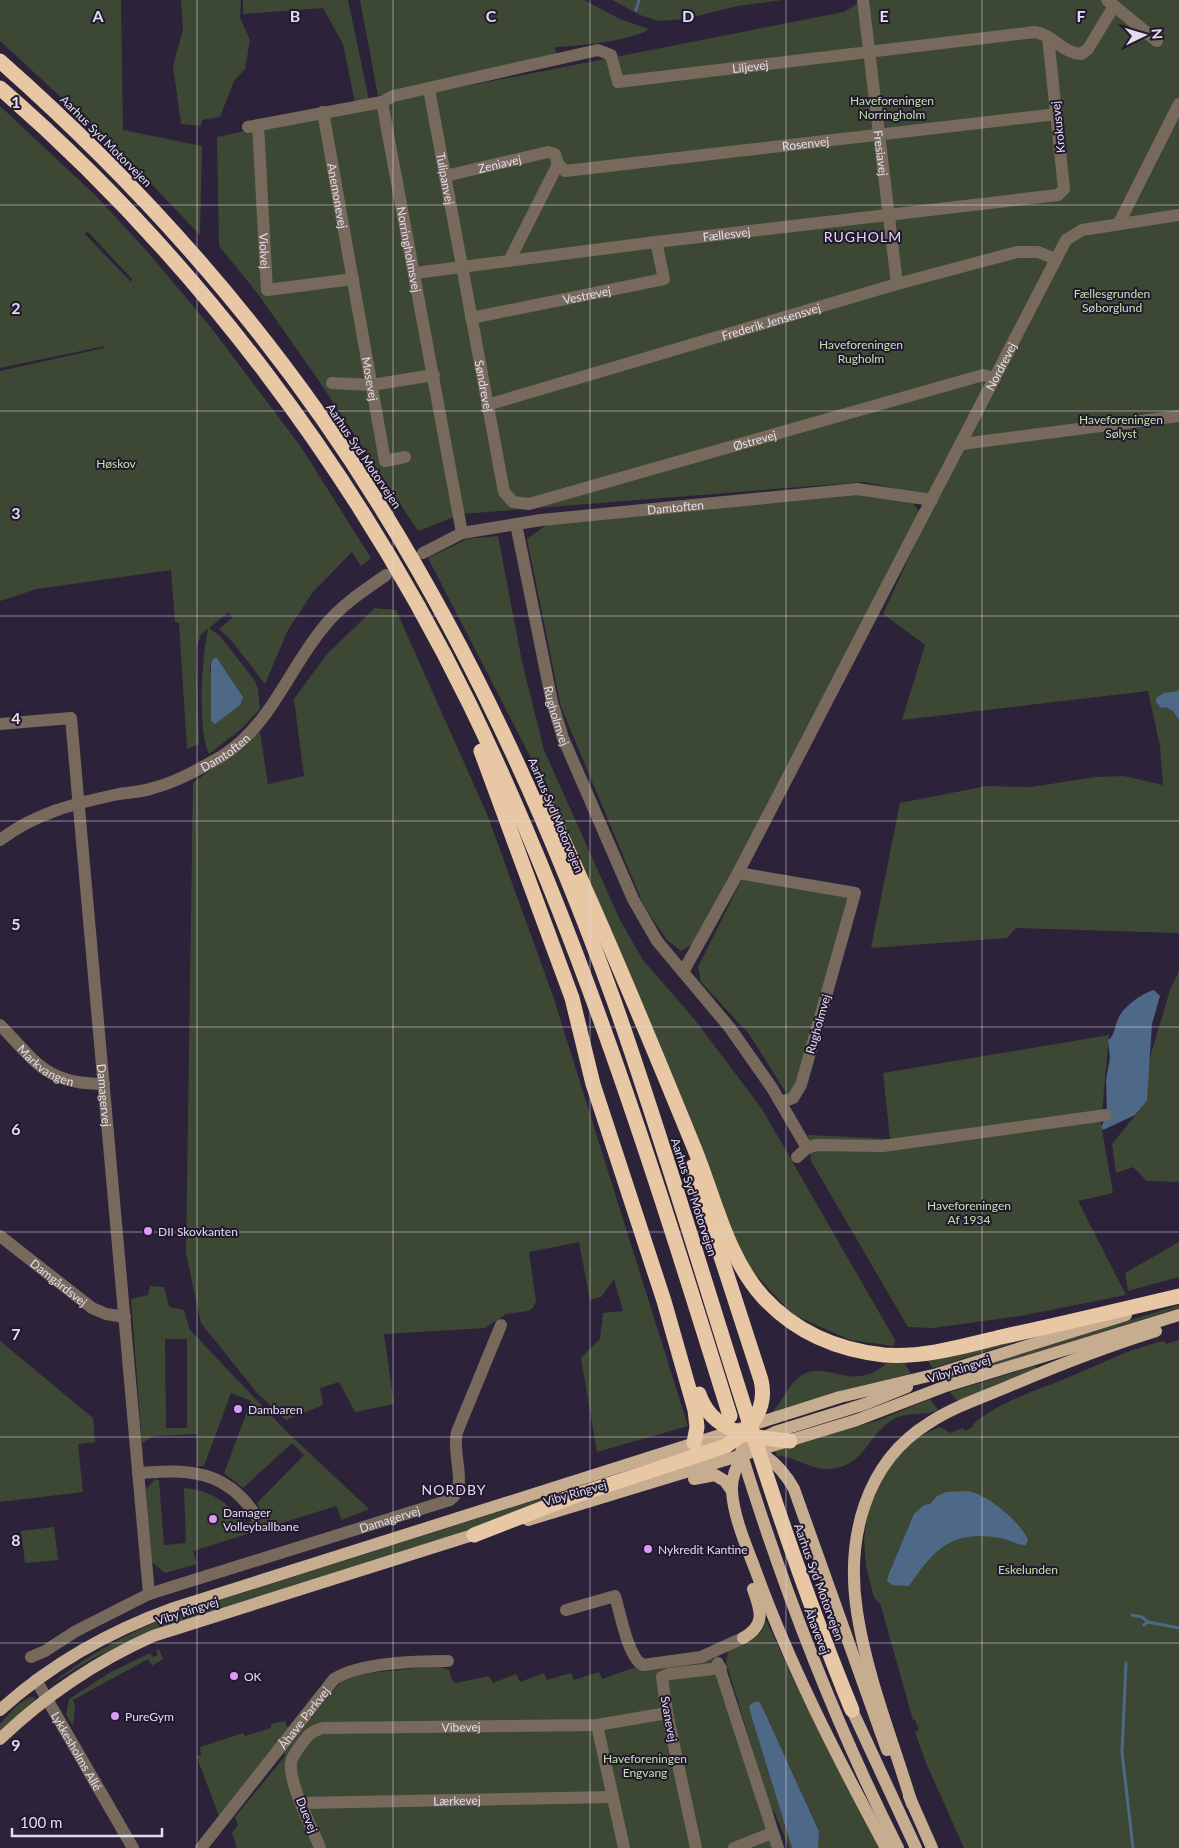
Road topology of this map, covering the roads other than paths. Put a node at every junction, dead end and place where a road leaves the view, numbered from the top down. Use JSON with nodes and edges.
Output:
{"nodes":[{"id":1,"x":862,"y":0,"type":"edge"},
{"id":2,"x":1110,"y":3,"type":"edge"},
{"id":3,"x":1048,"y":37,"type":"junction"},
{"id":4,"x":1157,"y":41,"type":"dead end"},
{"id":5,"x":869,"y":52,"type":"junction"},
{"id":6,"x":0,"y":61,"type":"edge"},
{"id":7,"x":0,"y":88,"type":"edge"},
{"id":8,"x":429,"y":90,"type":"junction"},
{"id":9,"x":382,"y":102,"type":"junction"},
{"id":10,"x":1179,"y":104,"type":"edge"},
{"id":11,"x":322,"y":112,"type":"junction"},
{"id":12,"x":1057,"y":114,"type":"junction"},
{"id":13,"x":878,"y":135,"type":"junction"},
{"id":14,"x":556,"y":159,"type":"junction"},
{"id":15,"x":445,"y":176,"type":"junction"},
{"id":16,"x":1039,"y":199,"type":"joint"},
{"id":17,"x":1179,"y":215,"type":"edge"},
{"id":18,"x":888,"y":216,"type":"junction"},
{"id":19,"x":1119,"y":224,"type":"junction"},
{"id":20,"x":656,"y":242,"type":"junction"},
{"id":21,"x":1056,"y":258,"type":"junction"},
{"id":22,"x":509,"y":261,"type":"junction"},
{"id":23,"x":461,"y":267,"type":"junction"},
{"id":24,"x":415,"y":273,"type":"junction"},
{"id":25,"x":352,"y":279,"type":"junction"},
{"id":26,"x":896,"y":284,"type":"junction"},
{"id":27,"x":471,"y":318,"type":"junction"},
{"id":28,"x":434,"y":375,"type":"junction"},
{"id":29,"x":995,"y":378,"type":"junction"},
{"id":30,"x":332,"y":383,"type":"dead end"},
{"id":31,"x":372,"y":385,"type":"junction"},
{"id":32,"x":487,"y":405,"type":"junction"},
{"id":33,"x":1179,"y":416,"type":"edge"},
{"id":34,"x":962,"y":444,"type":"junction"},
{"id":35,"x":404,"y":456,"type":"dead end"},
{"id":36,"x":932,"y":500,"type":"junction"},
{"id":37,"x":514,"y":502,"type":"joint"},
{"id":38,"x":516,"y":524,"type":"junction"},
{"id":39,"x":462,"y":533,"type":"junction"},
{"id":40,"x":423,"y":554,"type":"dead end"},
{"id":41,"x":386,"y":575,"type":"dead end"},
{"id":42,"x":445,"y":617,"type":"junction"},
{"id":43,"x":429,"y":627,"type":"junction"},
{"id":44,"x":0,"y":724,"type":"edge"},
{"id":45,"x":79,"y":802,"type":"junction"},
{"id":46,"x":0,"y":840,"type":"edge"},
{"id":47,"x":738,"y":873,"type":"junction"},
{"id":48,"x":683,"y":972,"type":"junction"},
{"id":49,"x":639,"y":1015,"type":"junction"},
{"id":50,"x":0,"y":1025,"type":"edge"},
{"id":51,"x":104,"y":1084,"type":"junction"},
{"id":52,"x":781,"y":1102,"type":"junction"},
{"id":53,"x":1106,"y":1116,"type":"dead end"},
{"id":54,"x":807,"y":1148,"type":"junction"},
{"id":55,"x":797,"y":1157,"type":"dead end"},
{"id":56,"x":0,"y":1236,"type":"edge"},
{"id":57,"x":1179,"y":1297,"type":"edge"},
{"id":58,"x":664,"y":1302,"type":"junction"},
{"id":59,"x":1179,"y":1315,"type":"edge"},
{"id":60,"x":125,"y":1317,"type":"junction"},
{"id":61,"x":1179,"y":1324,"type":"edge"},
{"id":62,"x":501,"y":1325,"type":"dead end"},
{"id":63,"x":743,"y":1438,"type":"junction"},
{"id":64,"x":790,"y":1441,"type":"joint"},
{"id":65,"x":694,"y":1443,"type":"junction"},
{"id":66,"x":138,"y":1474,"type":"junction"},
{"id":67,"x":673,"y":1477,"type":"junction"},
{"id":68,"x":732,"y":1491,"type":"junction"},
{"id":69,"x":256,"y":1516,"type":"dead end"},
{"id":70,"x":474,"y":1535,"type":"junction"},
{"id":71,"x":743,"y":1536,"type":"junction"},
{"id":72,"x":149,"y":1594,"type":"junction"},
{"id":73,"x":566,"y":1610,"type":"dead end"},
{"id":74,"x":738,"y":1640,"type":"joint"},
{"id":75,"x":712,"y":1652,"type":"junction"},
{"id":76,"x":31,"y":1657,"type":"dead end"},
{"id":77,"x":448,"y":1661,"type":"dead end"},
{"id":78,"x":721,"y":1668,"type":"junction"},
{"id":79,"x":36,"y":1680,"type":"junction"},
{"id":80,"x":48,"y":1697,"type":"junction"},
{"id":81,"x":0,"y":1710,"type":"edge"},
{"id":82,"x":852,"y":1710,"type":"joint"},
{"id":83,"x":667,"y":1713,"type":"junction"},
{"id":84,"x":596,"y":1725,"type":"junction"},
{"id":85,"x":0,"y":1739,"type":"edge"},
{"id":86,"x":294,"y":1782,"type":"joint"},
{"id":87,"x":611,"y":1797,"type":"junction"},
{"id":88,"x":302,"y":1803,"type":"junction"},
{"id":89,"x":912,"y":1804,"type":"junction"},
{"id":90,"x":772,"y":1833,"type":"junction"},
{"id":91,"x":133,"y":1848,"type":"edge"},
{"id":92,"x":201,"y":1848,"type":"edge"},
{"id":93,"x":320,"y":1848,"type":"edge"},
{"id":94,"x":624,"y":1848,"type":"edge"},
{"id":95,"x":696,"y":1848,"type":"edge"},
{"id":96,"x":734,"y":1848,"type":"edge"},
{"id":97,"x":778,"y":1848,"type":"edge"},
{"id":98,"x":886,"y":1848,"type":"edge"},
{"id":99,"x":898,"y":1848,"type":"edge"},
{"id":100,"x":916,"y":1848,"type":"edge"},
{"id":101,"x":932,"y":1848,"type":"edge"}],
"edges":[{"from":1,"to":5,"type":"street","name":"Fresiavej"},
{"from":2,"to":3,"type":"street","name":"Liljevej"},
{"from":2,"to":4,"type":"street"},
{"from":3,"to":5,"type":"street","name":"Liljevej"},
{"from":3,"to":12,"type":"street","name":"Krokusvej"},
{"from":5,"to":8,"type":"street","name":"Liljevej"},
{"from":5,"to":13,"type":"street","name":"Fresiavej"},
{"from":6,"to":42,"type":"highway","name":"Aarhus Syd Motorvejen"},
{"from":7,"to":43,"type":"highway"},
{"from":8,"to":9,"type":"street","name":"Liljevej"},
{"from":8,"to":15,"type":"street","name":"Tulipanvej"},
{"from":9,"to":11,"type":"street"},
{"from":9,"to":24,"type":"street","name":"Norringholmsvej"},
{"from":10,"to":19,"type":"street"},
{"from":11,"to":25,"type":"street","name":"Anemonevej"},
{"from":11,"to":25,"type":"street","name":"Violvej"},
{"from":12,"to":13,"type":"street","name":"Rosenvej"},
{"from":12,"to":16,"type":"street","name":"Krokusvej"},
{"from":13,"to":14,"type":"street","name":"Rosenvej"},
{"from":13,"to":18,"type":"street","name":"Fresiavej"},
{"from":14,"to":15,"type":"street","name":"Zeniavej"},
{"from":14,"to":22,"type":"street"},
{"from":15,"to":23,"type":"street","name":"Tulipanvej"},
{"from":16,"to":18,"type":"street","name":"Fællesvej"},
{"from":17,"to":19,"type":"street"},
{"from":18,"to":20,"type":"street","name":"Fællesvej"},
{"from":18,"to":26,"type":"street","name":"Fresiavej"},
{"from":19,"to":21,"type":"street","name":"Nordrevej"},
{"from":20,"to":22,"type":"street","name":"Fællesvej"},
{"from":20,"to":27,"type":"street","name":"Vestrevej"},
{"from":21,"to":26,"type":"street","name":"Frederik Jensensvej"},
{"from":21,"to":29,"type":"street","name":"Nordrevej"},
{"from":22,"to":23,"type":"street","name":"Fællesvej"},
{"from":23,"to":24,"type":"street","name":"Fællesvej"},
{"from":23,"to":27,"type":"street","name":"Søndrevej"},
{"from":24,"to":28,"type":"street","name":"Norringholmsvej"},
{"from":25,"to":31,"type":"street","name":"Mosevej"},
{"from":26,"to":32,"type":"street","name":"Frederik Jensensvej"},
{"from":27,"to":32,"type":"street","name":"Søndrevej"},
{"from":28,"to":31,"type":"street"},
{"from":28,"to":39,"type":"street","name":"Norringholmsvej"},
{"from":29,"to":34,"type":"street","name":"Nordrevej"},
{"from":29,"to":37,"type":"street","name":"Østrevej"},
{"from":30,"to":31,"type":"street"},
{"from":31,"to":35,"type":"street","name":"Mosevej"},
{"from":32,"to":37,"type":"street","name":"Søndrevej"},
{"from":33,"to":34,"type":"street"},
{"from":34,"to":36,"type":"street","name":"Nordrevej"},
{"from":36,"to":38,"type":"street","name":"Damtoften"},
{"from":36,"to":47,"type":"street"},
{"from":38,"to":39,"type":"street","name":"Damtoften"},
{"from":38,"to":48,"type":"street","name":"Rugholmvej"},
{"from":39,"to":40,"type":"street","name":"Damtoften"},
{"from":41,"to":45,"type":"street","name":"Damtoften"},
{"from":42,"to":49,"type":"highway"},
{"from":42,"to":82,"type":"highway","name":"Aarhus Syd Motorvejen"},
{"from":43,"to":58,"type":"highway"},
{"from":43,"to":63,"type":"highway"},
{"from":44,"to":45,"type":"street","name":"Damagervej"},
{"from":45,"to":46,"type":"street","name":"Damtoften"},
{"from":45,"to":51,"type":"street","name":"Damagervej"},
{"from":47,"to":48,"type":"street"},
{"from":47,"to":52,"type":"street","name":"Rugholmvej"},
{"from":48,"to":52,"type":"street","name":"Rugholmvej"},
{"from":49,"to":57,"type":"highway"},
{"from":49,"to":63,"type":"highway"},
{"from":50,"to":51,"type":"street","name":"Markvangen"},
{"from":51,"to":60,"type":"street","name":"Damagervej"},
{"from":52,"to":54,"type":"street"},
{"from":53,"to":54,"type":"street"},
{"from":54,"to":55,"type":"street"},
{"from":56,"to":60,"type":"street","name":"Damgårdsvej"},
{"from":57,"to":63,"type":"main road","name":"Viby Ringvej"},
{"from":58,"to":63,"type":"highway"},
{"from":58,"to":65,"type":"highway"},
{"from":59,"to":64,"type":"main road","name":"Viby Ringvej"},
{"from":60,"to":66,"type":"street","name":"Damagervej"},
{"from":61,"to":89,"type":"main road"},
{"from":62,"to":72,"type":"street","name":"Damagervej"},
{"from":63,"to":64,"type":"highway"},
{"from":63,"to":65,"type":"main road","name":"Viby Ringvej"},
{"from":63,"to":67,"type":"main road","name":"Viby Ringvej"},
{"from":63,"to":68,"type":"main road"},
{"from":63,"to":70,"type":"highway"},
{"from":63,"to":89,"type":"main road"},
{"from":63,"to":99,"type":"main road","name":"Åhavevej"},
{"from":65,"to":79,"type":"main road","name":"Viby Ringvej"},
{"from":66,"to":69,"type":"street"},
{"from":66,"to":72,"type":"street","name":"Damagervej"},
{"from":67,"to":68,"type":"main road"},
{"from":67,"to":70,"type":"main road","name":"Viby Ringvej"},
{"from":68,"to":71,"type":"main road"},
{"from":70,"to":80,"type":"main road","name":"Viby Ringvej"},
{"from":71,"to":74,"type":"main road"},
{"from":71,"to":98,"type":"main road"},
{"from":72,"to":76,"type":"street","name":"Damagervej"},
{"from":73,"to":75,"type":"street"},
{"from":74,"to":75,"type":"street"},
{"from":75,"to":78,"type":"street"},
{"from":77,"to":92,"type":"street","name":"Åhave Parkvej"},
{"from":78,"to":83,"type":"street","name":"Svanevej"},
{"from":78,"to":90,"type":"street"},
{"from":79,"to":80,"type":"street","name":"Lykkesholms Allé"},
{"from":79,"to":81,"type":"main road","name":"Viby Ringvej"},
{"from":80,"to":85,"type":"main road","name":"Viby Ringvej"},
{"from":80,"to":91,"type":"street","name":"Lykkesholms Allé"},
{"from":82,"to":100,"type":"main road"},
{"from":83,"to":84,"type":"street","name":"Vibevej"},
{"from":83,"to":95,"type":"street","name":"Svanevej"},
{"from":84,"to":86,"type":"street","name":"Vibevej"},
{"from":84,"to":87,"type":"street"},
{"from":86,"to":88,"type":"street","name":"Duevej"},
{"from":87,"to":88,"type":"street","name":"Lærkevej"},
{"from":87,"to":94,"type":"street"},
{"from":88,"to":93,"type":"street","name":"Duevej"},
{"from":89,"to":101,"type":"main road"},
{"from":90,"to":96,"type":"street"},
{"from":90,"to":97,"type":"street"}]}
